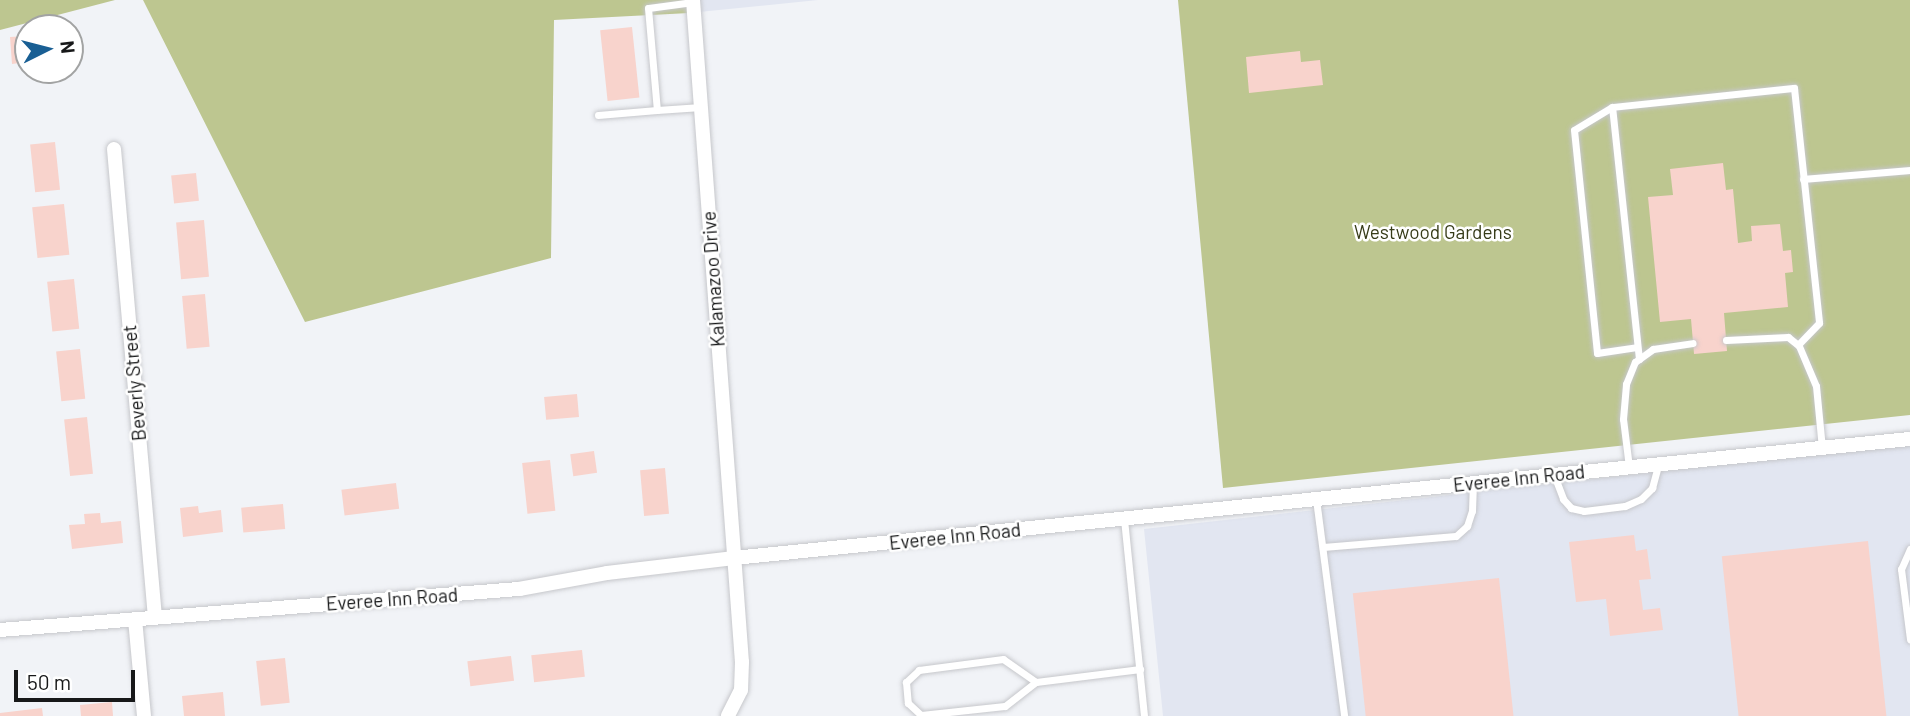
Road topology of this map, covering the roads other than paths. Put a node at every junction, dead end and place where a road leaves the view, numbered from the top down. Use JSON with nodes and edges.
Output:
{"nodes":[{"id":1,"x":693,"y":1,"type":"edge"},
{"id":2,"x":701,"y":107,"type":"junction"},
{"id":3,"x":1612,"y":107,"type":"junction"},
{"id":4,"x":657,"y":110,"type":"junction"},
{"id":5,"x":598,"y":115,"type":"dead end"},
{"id":6,"x":114,"y":149,"type":"dead end"},
{"id":7,"x":1910,"y":170,"type":"edge"},
{"id":8,"x":1803,"y":179,"type":"junction"},
{"id":9,"x":1726,"y":340,"type":"dead end"},
{"id":10,"x":1693,"y":343,"type":"dead end"},
{"id":11,"x":1798,"y":345,"type":"junction"},
{"id":12,"x":1637,"y":347,"type":"junction"},
{"id":13,"x":1639,"y":359,"type":"junction"},
{"id":14,"x":1910,"y":439,"type":"edge"},
{"id":15,"x":1822,"y":448,"type":"junction"},
{"id":16,"x":1658,"y":464,"type":"junction"},
{"id":17,"x":1629,"y":467,"type":"junction"},
{"id":18,"x":1555,"y":475,"type":"junction"},
{"id":19,"x":1473,"y":483,"type":"junction"},
{"id":20,"x":1316,"y":498,"type":"junction"},
{"id":21,"x":1124,"y":519,"type":"junction"},
{"id":22,"x":1323,"y":547,"type":"junction"},
{"id":23,"x":1909,"y":549,"type":"edge"},
{"id":24,"x":734,"y":558,"type":"junction"},
{"id":25,"x":155,"y":617,"type":"junction"},
{"id":26,"x":135,"y":620,"type":"junction"},
{"id":27,"x":0,"y":630,"type":"edge"},
{"id":28,"x":1910,"y":639,"type":"edge"},
{"id":29,"x":1139,"y":669,"type":"junction"},
{"id":30,"x":1035,"y":682,"type":"junction"},
{"id":31,"x":144,"y":716,"type":"edge"},
{"id":32,"x":728,"y":716,"type":"edge"},
{"id":33,"x":1144,"y":716,"type":"edge"},
{"id":34,"x":1344,"y":716,"type":"edge"}],
"edges":[{"from":1,"to":2,"type":"street","name":"Kalamazoo Drive"},
{"from":1,"to":4,"type":"lane"},
{"from":2,"to":4,"type":"lane"},
{"from":2,"to":24,"type":"street","name":"Kalamazoo Drive"},
{"from":3,"to":8,"type":"lane"},
{"from":3,"to":12,"type":"lane"},
{"from":3,"to":12,"type":"lane"},
{"from":4,"to":5,"type":"lane"},
{"from":6,"to":25,"type":"street","name":"Beverly Street"},
{"from":7,"to":8,"type":"lane"},
{"from":8,"to":11,"type":"lane"},
{"from":9,"to":11,"type":"lane"},
{"from":10,"to":13,"type":"lane"},
{"from":11,"to":15,"type":"lane"},
{"from":12,"to":13,"type":"lane"},
{"from":13,"to":17,"type":"lane"},
{"from":14,"to":15,"type":"street","name":"Everee Inn Road"},
{"from":15,"to":16,"type":"street","name":"Everee Inn Road"},
{"from":16,"to":17,"type":"street","name":"Everee Inn Road"},
{"from":16,"to":18,"type":"lane"},
{"from":17,"to":18,"type":"street","name":"Everee Inn Road"},
{"from":18,"to":19,"type":"street","name":"Everee Inn Road"},
{"from":19,"to":20,"type":"street","name":"Everee Inn Road"},
{"from":19,"to":22,"type":"lane"},
{"from":20,"to":21,"type":"street","name":"Everee Inn Road"},
{"from":20,"to":22,"type":"lane"},
{"from":21,"to":24,"type":"street","name":"Everee Inn Road"},
{"from":21,"to":29,"type":"lane"},
{"from":22,"to":34,"type":"lane"},
{"from":23,"to":28,"type":"lane"},
{"from":24,"to":25,"type":"street","name":"Everee Inn Road"},
{"from":24,"to":32,"type":"street","name":"Kalamazoo Drive"},
{"from":25,"to":26,"type":"street","name":"Everee Inn Road"},
{"from":26,"to":27,"type":"street","name":"Everee Inn Road"},
{"from":26,"to":31,"type":"street"},
{"from":29,"to":30,"type":"lane"},
{"from":29,"to":33,"type":"lane"},
{"from":30,"to":30,"type":"lane"}]}
